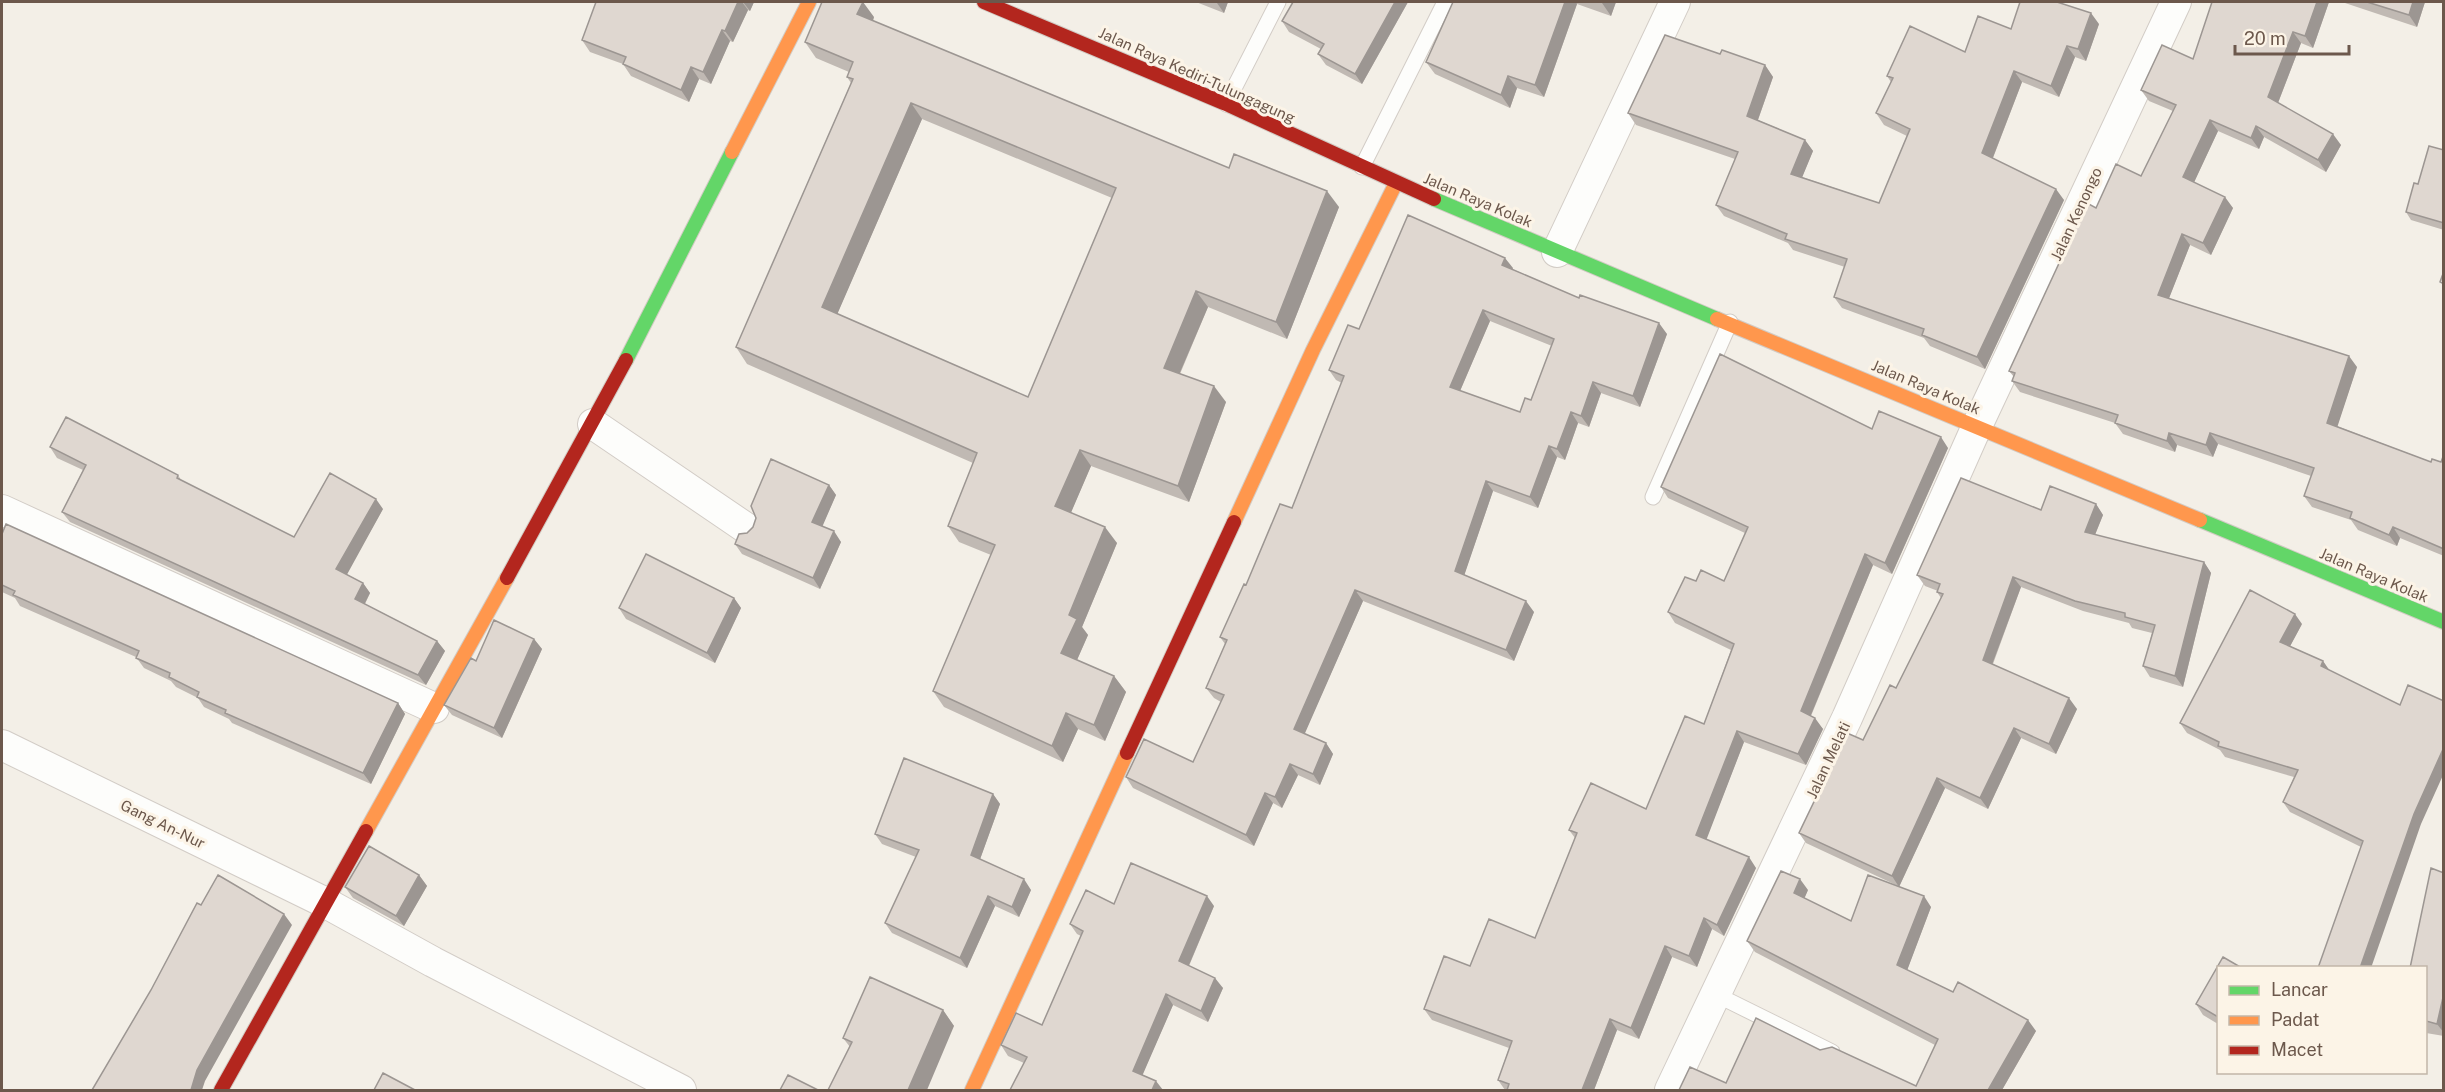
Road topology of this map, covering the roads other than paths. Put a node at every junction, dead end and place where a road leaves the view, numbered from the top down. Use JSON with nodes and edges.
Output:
{"nodes":[{"id":1,"x":984,"y":2,"type":"edge"},
{"id":2,"x":1278,"y":2,"type":"edge"},
{"id":3,"x":1445,"y":2,"type":"edge"},
{"id":4,"x":1675,"y":2,"type":"edge"},
{"id":5,"x":2176,"y":2,"type":"edge"},
{"id":6,"x":808,"y":4,"type":"edge"},
{"id":7,"x":1226,"y":104,"type":"junction"},
{"id":8,"x":1362,"y":167,"type":"junction"},
{"id":9,"x":1396,"y":183,"type":"junction"},
{"id":10,"x":1557,"y":252,"type":"junction"},
{"id":11,"x":1730,"y":322,"type":"junction"},
{"id":12,"x":593,"y":424,"type":"junction"},
{"id":13,"x":1977,"y":426,"type":"junction"},
{"id":14,"x":1653,"y":497,"type":"dead end"},
{"id":15,"x":2,"y":510,"type":"edge"},
{"id":16,"x":746,"y":528,"type":"dead end"},
{"id":17,"x":2444,"y":622,"type":"edge"},
{"id":18,"x":434,"y":708,"type":"junction"},
{"id":19,"x":2,"y":745,"type":"edge"},
{"id":20,"x":326,"y":903,"type":"junction"},
{"id":21,"x":1717,"y":995,"type":"junction"},
{"id":22,"x":1832,"y":1052,"type":"edge"},
{"id":23,"x":222,"y":1090,"type":"edge"},
{"id":24,"x":681,"y":1090,"type":"edge"},
{"id":25,"x":972,"y":1090,"type":"edge"},
{"id":26,"x":1670,"y":1090,"type":"edge"}],
"edges":[{"from":1,"to":7,"type":"main road","name":"Jalan Raya Kediri-Tulungagung"},
{"from":2,"to":7,"type":"lane"},
{"from":3,"to":8,"type":"lane"},
{"from":4,"to":10,"type":"street"},
{"from":5,"to":13,"type":"street","name":"Jalan Kenongo"},
{"from":6,"to":12,"type":"main road"},
{"from":7,"to":8,"type":"main road","name":"Jalan Raya Kediri-Tulungagung"},
{"from":8,"to":9,"type":"main road","name":"Jalan Raya Kediri-Tulungagung"},
{"from":9,"to":10,"type":"main road","name":"Jalan Raya Kolak"},
{"from":9,"to":25,"type":"main road"},
{"from":10,"to":11,"type":"main road","name":"Jalan Raya Kolak"},
{"from":11,"to":13,"type":"main road","name":"Jalan Raya Kolak"},
{"from":11,"to":14,"type":"lane"},
{"from":12,"to":16,"type":"street"},
{"from":12,"to":18,"type":"main road"},
{"from":13,"to":17,"type":"main road","name":"Jalan Raya Kolak"},
{"from":13,"to":21,"type":"street","name":"Jalan Melati"},
{"from":15,"to":18,"type":"street"},
{"from":18,"to":20,"type":"main road"},
{"from":19,"to":20,"type":"street","name":"Gang An-Nur"},
{"from":20,"to":23,"type":"main road"},
{"from":20,"to":24,"type":"street","name":"Gang An-Nur"},
{"from":21,"to":22,"type":"lane"},
{"from":21,"to":26,"type":"street","name":"Jalan Melati"}]}
